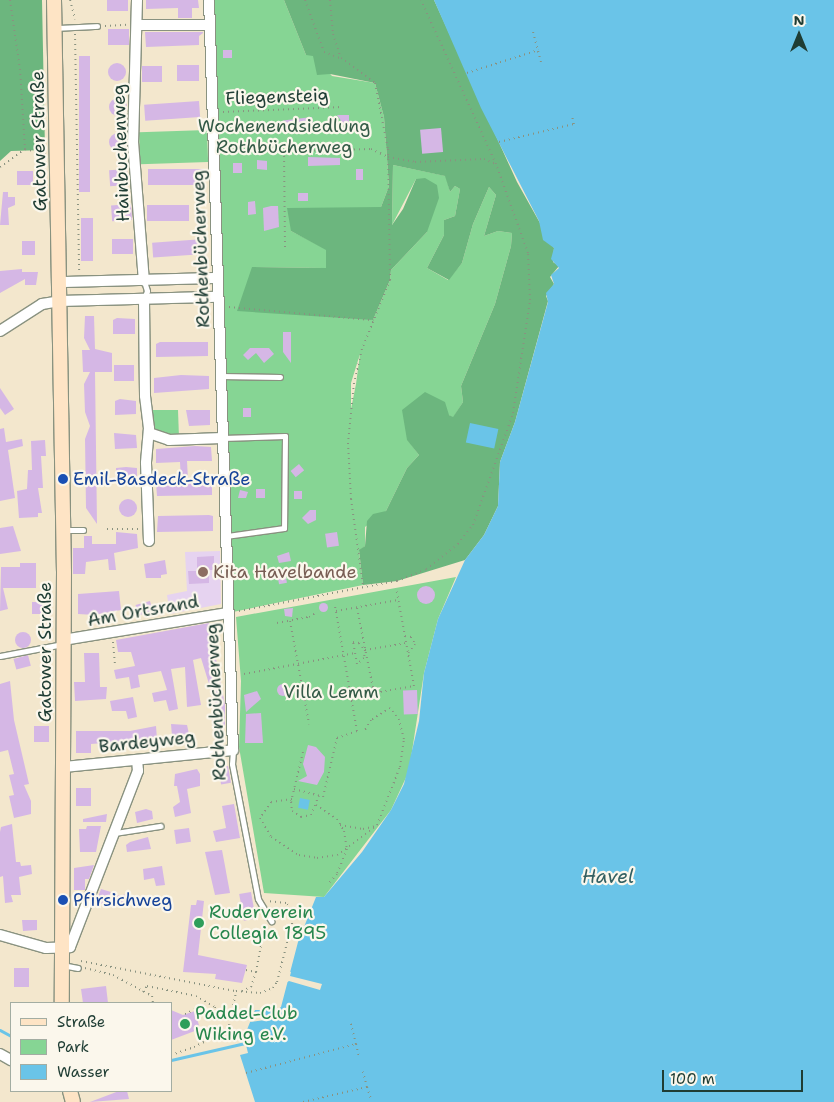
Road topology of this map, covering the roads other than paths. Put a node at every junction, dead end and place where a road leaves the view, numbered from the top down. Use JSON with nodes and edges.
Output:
{"nodes":[{"id":1,"x":54,"y":0,"type":"edge"},
{"id":2,"x":137,"y":0,"type":"edge"},
{"id":3,"x":209,"y":0,"type":"edge"},
{"id":4,"x":137,"y":25,"type":"junction"},
{"id":5,"x":210,"y":25,"type":"junction"},
{"id":6,"x":97,"y":26,"type":"road end"},
{"id":7,"x":56,"y":28,"type":"junction"},
{"id":8,"x":218,"y":278,"type":"junction"},
{"id":9,"x":144,"y":280,"type":"junction"},
{"id":10,"x":67,"y":282,"type":"junction"},
{"id":11,"x":144,"y":300,"type":"junction"},
{"id":12,"x":60,"y":301,"type":"junction"},
{"id":13,"x":218,"y":301,"type":"junction"},
{"id":14,"x":0,"y":331,"type":"edge"},
{"id":15,"x":221,"y":376,"type":"junction"},
{"id":16,"x":280,"y":377,"type":"dead end"},
{"id":17,"x":149,"y":433,"type":"junction"},
{"id":18,"x":222,"y":438,"type":"junction"},
{"id":19,"x":64,"y":530,"type":"junction"},
{"id":20,"x":83,"y":530,"type":"dead end"},
{"id":21,"x":226,"y":536,"type":"junction"},
{"id":22,"x":148,"y":541,"type":"dead end"},
{"id":23,"x":228,"y":613,"type":"junction"},
{"id":24,"x":63,"y":642,"type":"junction"},
{"id":25,"x":0,"y":656,"type":"edge"},
{"id":26,"x":233,"y":750,"type":"junction"},
{"id":27,"x":137,"y":760,"type":"junction"},
{"id":28,"x":64,"y":767,"type":"junction"},
{"id":29,"x":160,"y":826,"type":"dead end"},
{"id":30,"x":114,"y":833,"type":"junction"},
{"id":31,"x":271,"y":921,"type":"road end"},
{"id":32,"x":0,"y":935,"type":"edge"},
{"id":33,"x":62,"y":949,"type":"junction"},
{"id":34,"x":62,"y":965,"type":"junction"},
{"id":35,"x":78,"y":967,"type":"road end"},
{"id":36,"x":62,"y":1002,"type":"edge"}],
"edges":[{"from":1,"to":7,"type":"main road","name":"Gatower Straße"},
{"from":2,"to":4,"type":"street","name":"Hainbuchenweg"},
{"from":3,"to":5,"type":"street","name":"Rothenbücherweg"},
{"from":4,"to":5,"type":"street"},
{"from":4,"to":9,"type":"street","name":"Hainbuchenweg"},
{"from":5,"to":8,"type":"street","name":"Rothenbücherweg"},
{"from":6,"to":7,"type":"lane"},
{"from":7,"to":10,"type":"main road","name":"Gatower Straße"},
{"from":8,"to":9,"type":"street"},
{"from":8,"to":13,"type":"street","name":"Rothenbücherweg"},
{"from":9,"to":10,"type":"street"},
{"from":9,"to":11,"type":"lane"},
{"from":10,"to":12,"type":"main road","name":"Gatower Straße"},
{"from":11,"to":12,"type":"street"},
{"from":11,"to":13,"type":"street"},
{"from":11,"to":17,"type":"street"},
{"from":12,"to":14,"type":"street"},
{"from":12,"to":19,"type":"main road","name":"Gatower Straße"},
{"from":13,"to":15,"type":"street","name":"Rothenbücherweg"},
{"from":15,"to":16,"type":"lane"},
{"from":15,"to":18,"type":"street","name":"Rothenbücherweg"},
{"from":17,"to":18,"type":"street"},
{"from":17,"to":22,"type":"street"},
{"from":18,"to":21,"type":"street","name":"Rothenbücherweg"},
{"from":18,"to":21,"type":"lane"},
{"from":19,"to":20,"type":"lane"},
{"from":19,"to":24,"type":"main road","name":"Gatower Straße"},
{"from":21,"to":23,"type":"street","name":"Rothenbücherweg"},
{"from":23,"to":24,"type":"street","name":"Am Ortsrand"},
{"from":23,"to":26,"type":"street","name":"Rothenbücherweg"},
{"from":24,"to":25,"type":"lane"},
{"from":24,"to":28,"type":"main road","name":"Gatower Straße"},
{"from":26,"to":27,"type":"street","name":"Bardeyweg"},
{"from":26,"to":31,"type":"lane","name":"Rothenbücherweg"},
{"from":27,"to":28,"type":"street","name":"Bardeyweg"},
{"from":27,"to":30,"type":"street"},
{"from":28,"to":33,"type":"main road","name":"Gatower Straße"},
{"from":29,"to":30,"type":"lane"},
{"from":30,"to":33,"type":"street"},
{"from":32,"to":33,"type":"street"},
{"from":33,"to":34,"type":"main road","name":"Gatower Straße"},
{"from":34,"to":35,"type":"lane"},
{"from":34,"to":36,"type":"main road","name":"Gatower Straße"}]}
